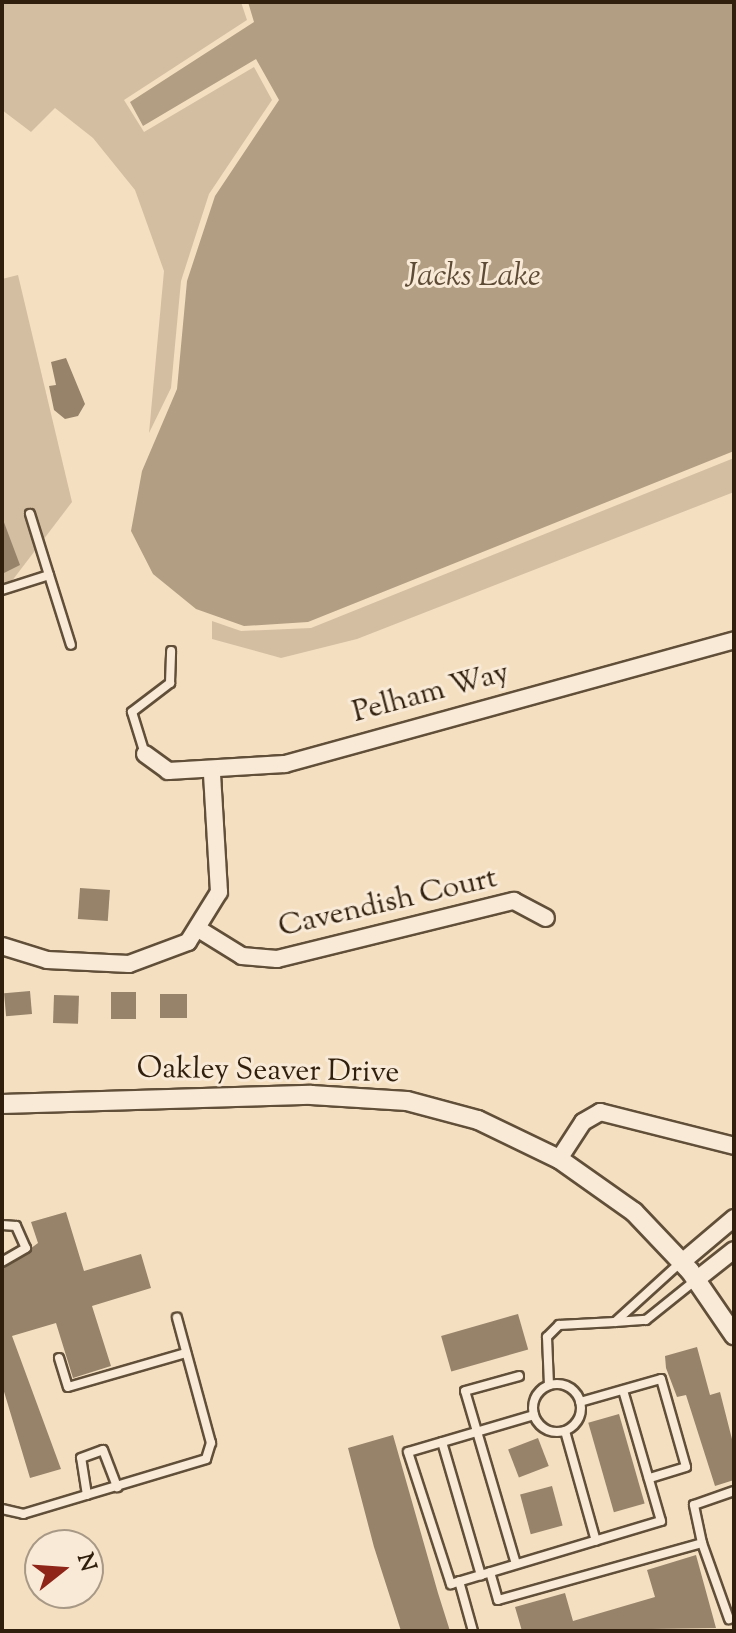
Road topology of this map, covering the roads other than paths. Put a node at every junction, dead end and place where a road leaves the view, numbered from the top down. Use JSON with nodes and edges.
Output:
{"nodes":[{"id":1,"x":30,"y":514,"type":"dead end"},
{"id":2,"x":49,"y":575,"type":"junction"},
{"id":3,"x":2,"y":590,"type":"edge"},
{"id":4,"x":734,"y":640,"type":"edge"},
{"id":5,"x":71,"y":645,"type":"dead end"},
{"id":6,"x":171,"y":651,"type":"dead end"},
{"id":7,"x":145,"y":754,"type":"joint"},
{"id":8,"x":212,"y":773,"type":"junction"},
{"id":9,"x":546,"y":918,"type":"dead end"},
{"id":10,"x":200,"y":930,"type":"junction"},
{"id":11,"x":2,"y":946,"type":"edge"},
{"id":12,"x":2,"y":1104,"type":"edge"},
{"id":13,"x":734,"y":1146,"type":"edge"},
{"id":14,"x":559,"y":1159,"type":"junction"},
{"id":15,"x":734,"y":1218,"type":"edge"},
{"id":16,"x":2,"y":1225,"type":"edge"},
{"id":17,"x":734,"y":1250,"type":"edge"},
{"id":18,"x":2,"y":1262,"type":"edge"},
{"id":19,"x":682,"y":1262,"type":"junction"},
{"id":20,"x":696,"y":1280,"type":"junction"},
{"id":21,"x":177,"y":1318,"type":"dead end"},
{"id":22,"x":615,"y":1322,"type":"junction"},
{"id":23,"x":734,"y":1335,"type":"edge"},
{"id":24,"x":186,"y":1353,"type":"junction"},
{"id":25,"x":59,"y":1358,"type":"dead end"},
{"id":26,"x":519,"y":1376,"type":"dead end"},
{"id":27,"x":549,"y":1385,"type":"junction"},
{"id":28,"x":623,"y":1390,"type":"junction"},
{"id":29,"x":580,"y":1402,"type":"junction"},
{"id":30,"x":534,"y":1415,"type":"junction"},
{"id":31,"x":565,"y":1431,"type":"junction"},
{"id":32,"x":477,"y":1432,"type":"junction"},
{"id":33,"x":442,"y":1442,"type":"junction"},
{"id":34,"x":649,"y":1478,"type":"junction"},
{"id":35,"x":117,"y":1487,"type":"junction"},
{"id":36,"x":733,"y":1494,"type":"edge"},
{"id":37,"x":87,"y":1495,"type":"junction"},
{"id":38,"x":2,"y":1509,"type":"edge"},
{"id":39,"x":596,"y":1541,"type":"junction"},
{"id":40,"x":702,"y":1543,"type":"junction"},
{"id":41,"x":516,"y":1564,"type":"junction"},
{"id":42,"x":486,"y":1573,"type":"junction"},
{"id":43,"x":459,"y":1581,"type":"junction"},
{"id":44,"x":729,"y":1619,"type":"dead end"},
{"id":45,"x":473,"y":1631,"type":"edge"}],
"edges":[{"from":1,"to":2,"type":"lane"},
{"from":2,"to":3,"type":"lane"},
{"from":2,"to":5,"type":"lane"},
{"from":4,"to":8,"type":"street","name":"Pelham Way"},
{"from":6,"to":7,"type":"lane"},
{"from":7,"to":8,"type":"street","name":"Pelham Way"},
{"from":8,"to":10,"type":"street"},
{"from":9,"to":10,"type":"street","name":"Cavendish Court"},
{"from":10,"to":11,"type":"street"},
{"from":12,"to":14,"type":"street","name":"Oakley Seaver Drive"},
{"from":13,"to":14,"type":"street"},
{"from":14,"to":19,"type":"street","name":"Oakley Seaver Drive"},
{"from":15,"to":19,"type":"street"},
{"from":16,"to":18,"type":"lane"},
{"from":17,"to":20,"type":"street"},
{"from":19,"to":20,"type":"street","name":"Oakley Seaver Drive"},
{"from":19,"to":22,"type":"lane"},
{"from":20,"to":22,"type":"lane"},
{"from":20,"to":23,"type":"street","name":"Oakley Seaver Drive"},
{"from":21,"to":24,"type":"lane"},
{"from":22,"to":27,"type":"lane"},
{"from":24,"to":25,"type":"lane"},
{"from":24,"to":35,"type":"lane"},
{"from":26,"to":32,"type":"lane"},
{"from":27,"to":29,"type":"lane"},
{"from":27,"to":30,"type":"lane"},
{"from":28,"to":29,"type":"lane"},
{"from":28,"to":34,"type":"lane"},
{"from":28,"to":34,"type":"lane"},
{"from":29,"to":31,"type":"lane"},
{"from":30,"to":31,"type":"lane"},
{"from":30,"to":32,"type":"lane"},
{"from":31,"to":39,"type":"lane"},
{"from":32,"to":33,"type":"lane"},
{"from":32,"to":41,"type":"lane"},
{"from":33,"to":42,"type":"lane"},
{"from":33,"to":43,"type":"lane"},
{"from":34,"to":39,"type":"lane"},
{"from":35,"to":37,"type":"lane"},
{"from":35,"to":37,"type":"lane"},
{"from":36,"to":40,"type":"lane"},
{"from":37,"to":38,"type":"lane"},
{"from":39,"to":41,"type":"lane"},
{"from":40,"to":42,"type":"lane"},
{"from":40,"to":44,"type":"lane"},
{"from":41,"to":42,"type":"lane"},
{"from":42,"to":43,"type":"lane"},
{"from":43,"to":45,"type":"lane"}]}
